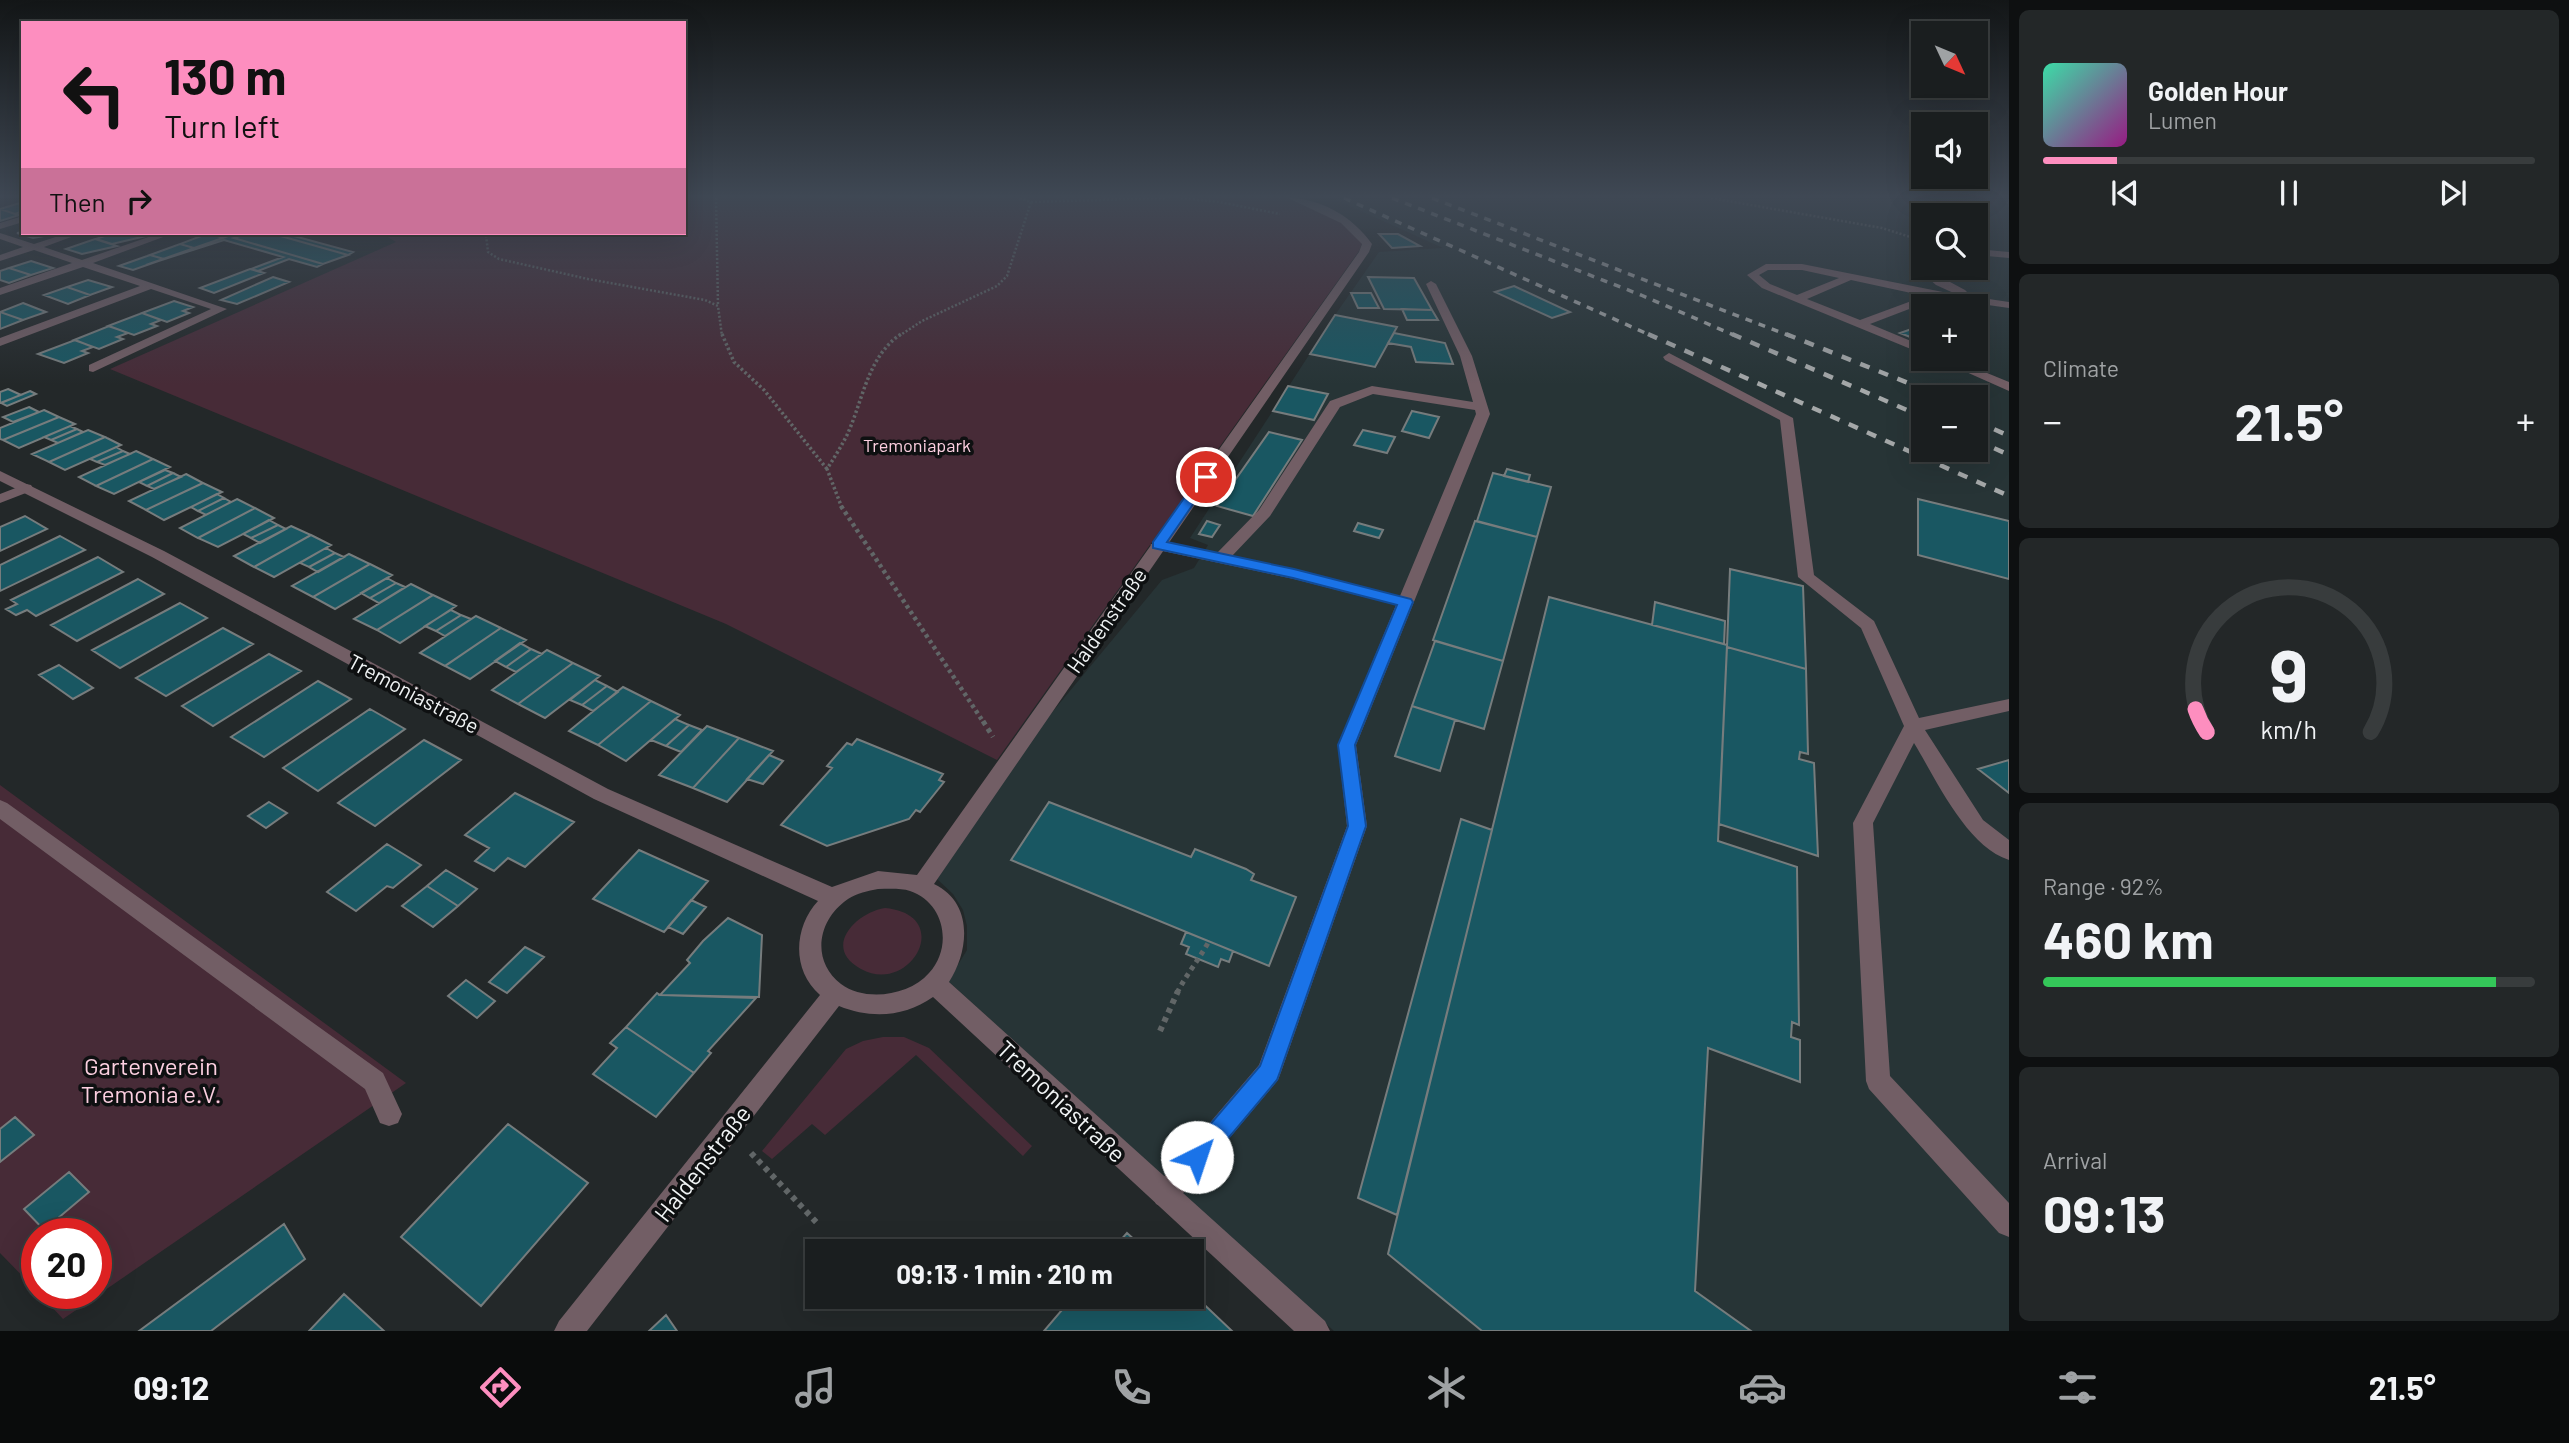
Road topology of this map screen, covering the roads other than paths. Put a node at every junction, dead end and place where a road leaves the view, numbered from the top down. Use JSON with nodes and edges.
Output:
{"nodes":[{"id":1,"x":77,"y":260,"type":"edge"},
{"id":2,"x":89,"y":260,"type":"edge"},
{"id":3,"x":1358,"y":260,"type":"edge"},
{"id":4,"x":83,"y":262,"type":"junction"},
{"id":5,"x":1850,"y":277,"type":"junction"},
{"id":6,"x":1937,"y":280,"type":"edge"},
{"id":7,"x":1431,"y":284,"type":"dead end"},
{"id":8,"x":150,"y":286,"type":"junction"},
{"id":9,"x":0,"y":292,"type":"edge"},
{"id":10,"x":1932,"y":294,"type":"edge"},
{"id":11,"x":1966,"y":294,"type":"edge"},
{"id":12,"x":1797,"y":299,"type":"junction"},
{"id":13,"x":1988,"y":302,"type":"edge"},
{"id":14,"x":1988,"y":304,"type":"edge"},
{"id":15,"x":1911,"y":305,"type":"edge"},
{"id":16,"x":2009,"y":305,"type":"edge"},
{"id":17,"x":2009,"y":313,"type":"edge"},
{"id":18,"x":1860,"y":324,"type":"junction"},
{"id":19,"x":0,"y":342,"type":"edge"},
{"id":20,"x":1911,"y":345,"type":"edge"},
{"id":21,"x":1669,"y":358,"type":"dead end"},
{"id":22,"x":93,"y":368,"type":"dead end"},
{"id":23,"x":1971,"y":371,"type":"edge"},
{"id":24,"x":2009,"y":387,"type":"edge"},
{"id":25,"x":1480,"y":407,"type":"junction"},
{"id":26,"x":0,"y":475,"type":"edge"},
{"id":27,"x":26,"y":488,"type":"junction"},
{"id":28,"x":0,"y":499,"type":"edge"},
{"id":29,"x":1158,"y":545,"type":"junction"},
{"id":30,"x":1222,"y":558,"type":"junction"},
{"id":31,"x":1405,"y":602,"type":"junction"},
{"id":32,"x":2009,"y":705,"type":"edge"},
{"id":33,"x":1913,"y":726,"type":"junction"},
{"id":34,"x":0,"y":808,"type":"edge"},
{"id":35,"x":2009,"y":852,"type":"edge"},
{"id":36,"x":921,"y":886,"type":"junction"},
{"id":37,"x":834,"y":898,"type":"junction"},
{"id":38,"x":934,"y":983,"type":"junction"},
{"id":39,"x":835,"y":994,"type":"junction"},
{"id":40,"x":389,"y":1114,"type":"dead end"},
{"id":41,"x":1165,"y":1195,"type":"junction"},
{"id":42,"x":2009,"y":1223,"type":"edge"},
{"id":43,"x":569,"y":1331,"type":"edge"},
{"id":44,"x":1315,"y":1331,"type":"edge"}],
"edges":[{"from":1,"to":4,"type":"street"},
{"from":2,"to":4,"type":"street"},
{"from":3,"to":29,"type":"street","name":"Haldenstraße"},
{"from":4,"to":8,"type":"street"},
{"from":4,"to":9,"type":"street"},
{"from":5,"to":10,"type":"street"},
{"from":5,"to":12,"type":"street"},
{"from":5,"to":12,"type":"street"},
{"from":6,"to":11,"type":"street"},
{"from":7,"to":25,"type":"street"},
{"from":8,"to":19,"type":"street"},
{"from":8,"to":22,"type":"street"},
{"from":12,"to":18,"type":"street"},
{"from":13,"to":16,"type":"street"},
{"from":14,"to":17,"type":"street"},
{"from":15,"to":18,"type":"street"},
{"from":18,"to":20,"type":"street"},
{"from":21,"to":33,"type":"street"},
{"from":23,"to":24,"type":"street"},
{"from":25,"to":30,"type":"street"},
{"from":25,"to":31,"type":"street"},
{"from":26,"to":27,"type":"street","name":"Tremoniastraße"},
{"from":27,"to":28,"type":"street"},
{"from":27,"to":37,"type":"street","name":"Tremoniastraße"},
{"from":29,"to":30,"type":"street"},
{"from":29,"to":36,"type":"street","name":"Haldenstraße"},
{"from":30,"to":31,"type":"street"},
{"from":31,"to":41,"type":"street"},
{"from":32,"to":33,"type":"street"},
{"from":33,"to":35,"type":"street"},
{"from":33,"to":42,"type":"street"},
{"from":34,"to":40,"type":"street"},
{"from":36,"to":37,"type":"street"},
{"from":36,"to":38,"type":"street"},
{"from":37,"to":39,"type":"street"},
{"from":38,"to":39,"type":"street"},
{"from":38,"to":41,"type":"street","name":"Tremoniastraße"},
{"from":39,"to":43,"type":"street","name":"Haldenstraße"},
{"from":41,"to":44,"type":"street","name":"Tremoniastraße"}]}
